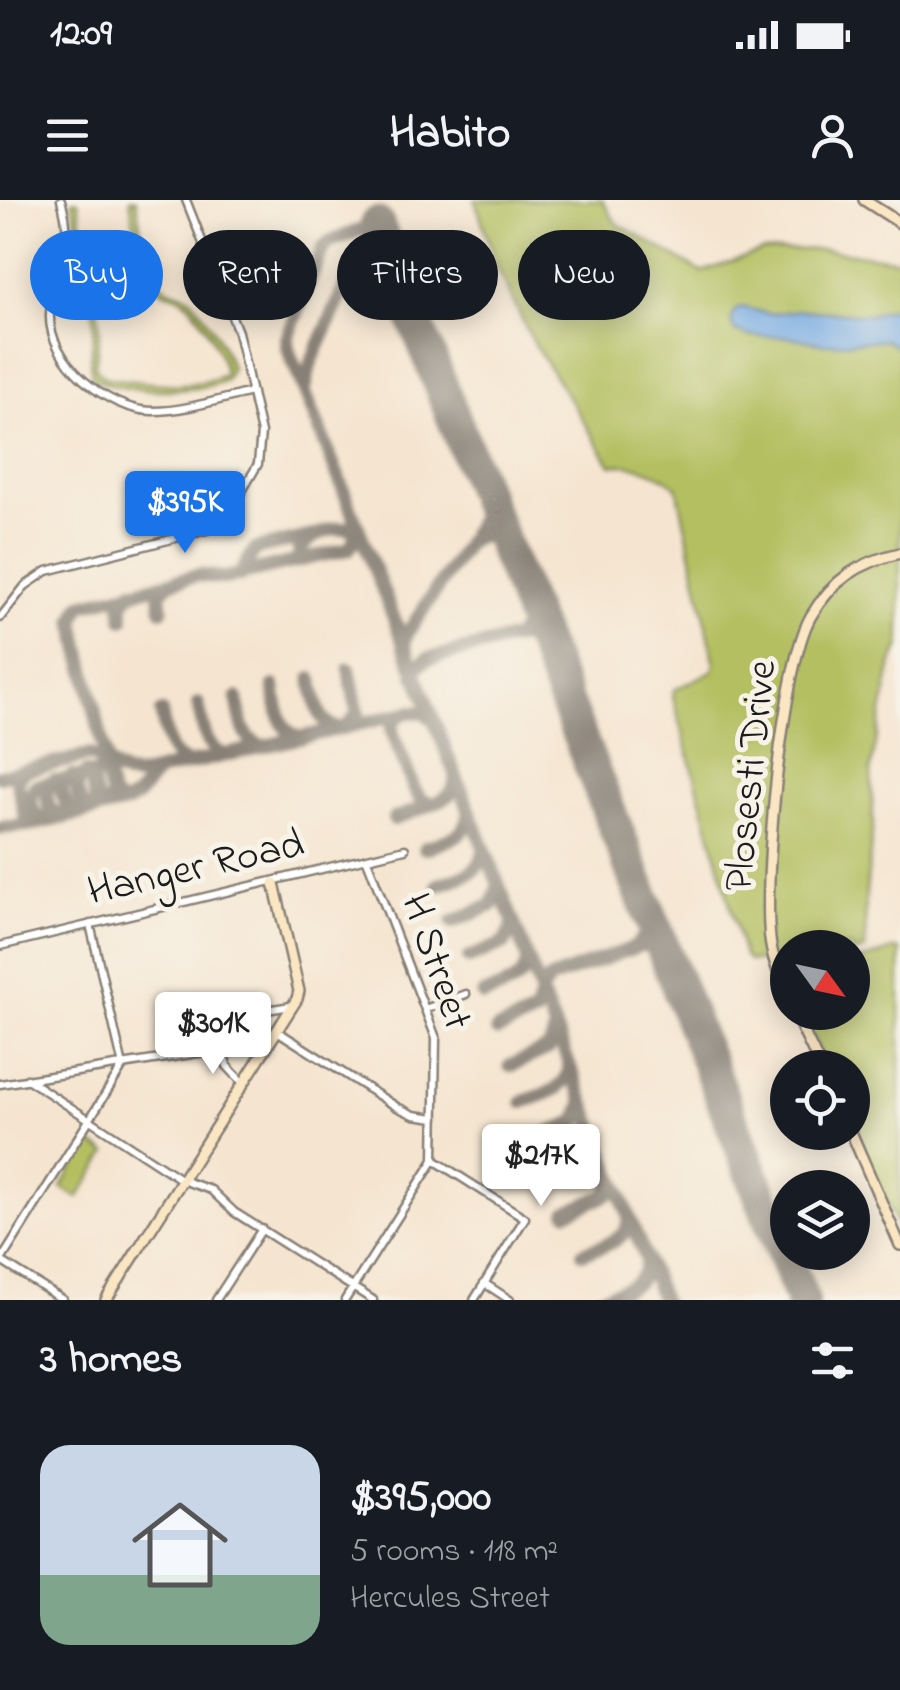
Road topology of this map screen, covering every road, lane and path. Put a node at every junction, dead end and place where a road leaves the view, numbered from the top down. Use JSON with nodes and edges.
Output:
{"nodes":[{"id":1,"x":61,"y":200,"type":"edge"},
{"id":2,"x":186,"y":200,"type":"edge"},
{"id":3,"x":864,"y":200,"type":"edge"},
{"id":4,"x":900,"y":223,"type":"edge"},
{"id":5,"x":252,"y":392,"type":"junction"},
{"id":6,"x":900,"y":553,"type":"edge"},
{"id":7,"x":0,"y":618,"type":"edge"},
{"id":8,"x":405,"y":850,"type":"dead end"},
{"id":9,"x":366,"y":860,"type":"junction"},
{"id":10,"x":274,"y":882,"type":"junction"},
{"id":11,"x":90,"y":924,"type":"junction"},
{"id":12,"x":770,"y":945,"type":"edge"},
{"id":13,"x":0,"y":946,"type":"edge"},
{"id":14,"x":466,"y":994,"type":"dead end"},
{"id":15,"x":292,"y":1006,"type":"junction"},
{"id":16,"x":425,"y":1009,"type":"junction"},
{"id":17,"x":277,"y":1031,"type":"junction"},
{"id":18,"x":270,"y":1042,"type":"junction"},
{"id":19,"x":223,"y":1049,"type":"junction"},
{"id":20,"x":204,"y":1052,"type":"junction"},
{"id":21,"x":123,"y":1066,"type":"junction"},
{"id":22,"x":26,"y":1079,"type":"junction"},
{"id":23,"x":243,"y":1083,"type":"junction"},
{"id":24,"x":0,"y":1084,"type":"edge"},
{"id":25,"x":435,"y":1118,"type":"junction"},
{"id":26,"x":89,"y":1120,"type":"junction"},
{"id":27,"x":860,"y":1150,"type":"edge"},
{"id":28,"x":434,"y":1160,"type":"junction"},
{"id":29,"x":182,"y":1180,"type":"junction"},
{"id":30,"x":262,"y":1229,"type":"junction"},
{"id":31,"x":900,"y":1245,"type":"edge"},
{"id":32,"x":0,"y":1261,"type":"edge"},
{"id":33,"x":484,"y":1283,"type":"junction"},
{"id":34,"x":353,"y":1287,"type":"junction"},
{"id":35,"x":64,"y":1300,"type":"edge"},
{"id":36,"x":106,"y":1300,"type":"edge"},
{"id":37,"x":216,"y":1300,"type":"edge"},
{"id":38,"x":344,"y":1300,"type":"edge"},
{"id":39,"x":374,"y":1300,"type":"edge"},
{"id":40,"x":474,"y":1300,"type":"edge"},
{"id":41,"x":510,"y":1300,"type":"edge"}],
"edges":[{"from":1,"to":5,"type":"street"},
{"from":2,"to":5,"type":"street"},
{"from":3,"to":4,"type":"street"},
{"from":5,"to":7,"type":"street"},
{"from":6,"to":12,"type":"street","name":"Plosesti Drive"},
{"from":8,"to":9,"type":"street","name":"Hanger Road"},
{"from":9,"to":10,"type":"street","name":"Hanger Road"},
{"from":9,"to":16,"type":"street","name":"H Street"},
{"from":10,"to":11,"type":"street","name":"Hanger Road"},
{"from":10,"to":15,"type":"street"},
{"from":11,"to":13,"type":"street","name":"Hanger Road"},
{"from":11,"to":21,"type":"street"},
{"from":14,"to":16,"type":"street"},
{"from":15,"to":17,"type":"street"},
{"from":15,"to":20,"type":"street"},
{"from":16,"to":25,"type":"street","name":"H Street"},
{"from":17,"to":18,"type":"street"},
{"from":17,"to":25,"type":"street"},
{"from":18,"to":19,"type":"street"},
{"from":18,"to":23,"type":"street"},
{"from":19,"to":20,"type":"street"},
{"from":19,"to":23,"type":"street"},
{"from":20,"to":21,"type":"street"},
{"from":21,"to":22,"type":"street"},
{"from":21,"to":26,"type":"street"},
{"from":22,"to":24,"type":"street"},
{"from":22,"to":26,"type":"street"},
{"from":23,"to":29,"type":"street"},
{"from":25,"to":28,"type":"street","name":"H Street"},
{"from":26,"to":29,"type":"street"},
{"from":26,"to":32,"type":"street"},
{"from":27,"to":31,"type":"street"},
{"from":28,"to":33,"type":"street"},
{"from":28,"to":34,"type":"street"},
{"from":29,"to":30,"type":"street"},
{"from":29,"to":36,"type":"street"},
{"from":30,"to":34,"type":"street"},
{"from":30,"to":37,"type":"street"},
{"from":32,"to":35,"type":"street"},
{"from":33,"to":40,"type":"street"},
{"from":33,"to":41,"type":"street"},
{"from":34,"to":38,"type":"street"},
{"from":34,"to":39,"type":"street"}]}
